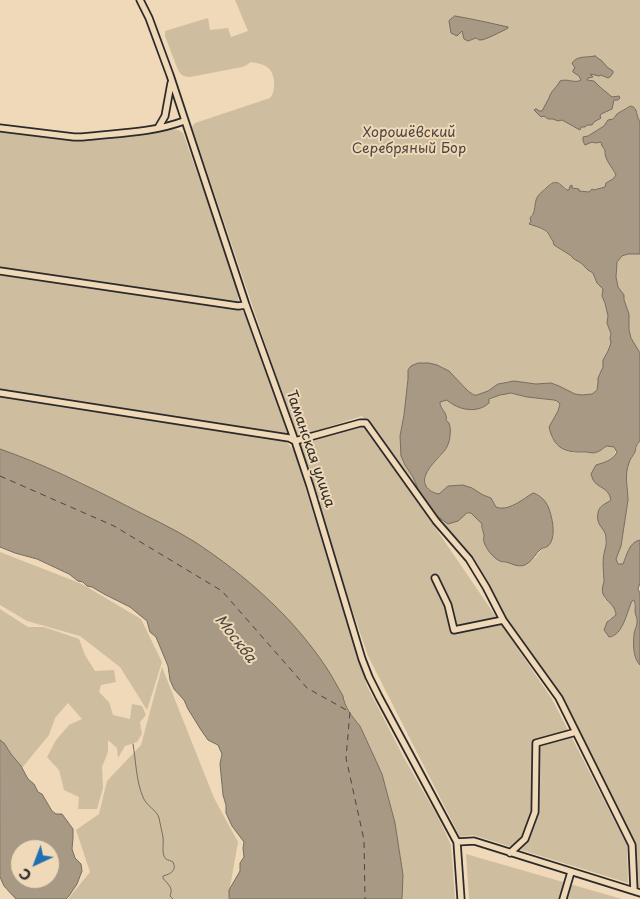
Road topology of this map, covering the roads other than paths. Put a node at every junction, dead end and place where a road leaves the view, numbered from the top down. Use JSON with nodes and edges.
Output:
{"nodes":[{"id":1,"x":140,"y":0,"type":"edge"},
{"id":2,"x":173,"y":93,"type":"junction"},
{"id":3,"x":166,"y":112,"type":"junction"},
{"id":4,"x":182,"y":122,"type":"junction"},
{"id":5,"x":0,"y":128,"type":"edge"},
{"id":6,"x":158,"y":128,"type":"junction"},
{"id":7,"x":0,"y":271,"type":"edge"},
{"id":8,"x":246,"y":304,"type":"junction"},
{"id":9,"x":0,"y":393,"type":"edge"},
{"id":10,"x":295,"y":441,"type":"junction"},
{"id":11,"x":435,"y":578,"type":"dead end"},
{"id":12,"x":503,"y":620,"type":"junction"},
{"id":13,"x":576,"y":732,"type":"junction"},
{"id":14,"x":457,"y":842,"type":"junction"},
{"id":15,"x":510,"y":853,"type":"junction"},
{"id":16,"x":571,"y":872,"type":"junction"},
{"id":17,"x":637,"y":892,"type":"edge"},
{"id":18,"x":461,"y":899,"type":"edge"},
{"id":19,"x":563,"y":899,"type":"edge"}],
"edges":[{"from":1,"to":2,"type":"street","name":"Таманская улица"},
{"from":2,"to":3,"type":"street"},
{"from":2,"to":4,"type":"street","name":"Таманская улица"},
{"from":3,"to":4,"type":"street"},
{"from":3,"to":6,"type":"street"},
{"from":4,"to":6,"type":"street"},
{"from":4,"to":8,"type":"street","name":"Таманская улица"},
{"from":5,"to":6,"type":"street"},
{"from":7,"to":8,"type":"street"},
{"from":8,"to":10,"type":"street","name":"Таманская улица"},
{"from":9,"to":10,"type":"street"},
{"from":10,"to":12,"type":"street"},
{"from":10,"to":14,"type":"street","name":"Таманская улица"},
{"from":11,"to":12,"type":"street"},
{"from":12,"to":13,"type":"street"},
{"from":13,"to":15,"type":"street"},
{"from":13,"to":17,"type":"street"},
{"from":14,"to":15,"type":"street"},
{"from":14,"to":18,"type":"street","name":"Таманская улица"},
{"from":15,"to":16,"type":"street"},
{"from":16,"to":17,"type":"street"},
{"from":16,"to":19,"type":"street"}]}
